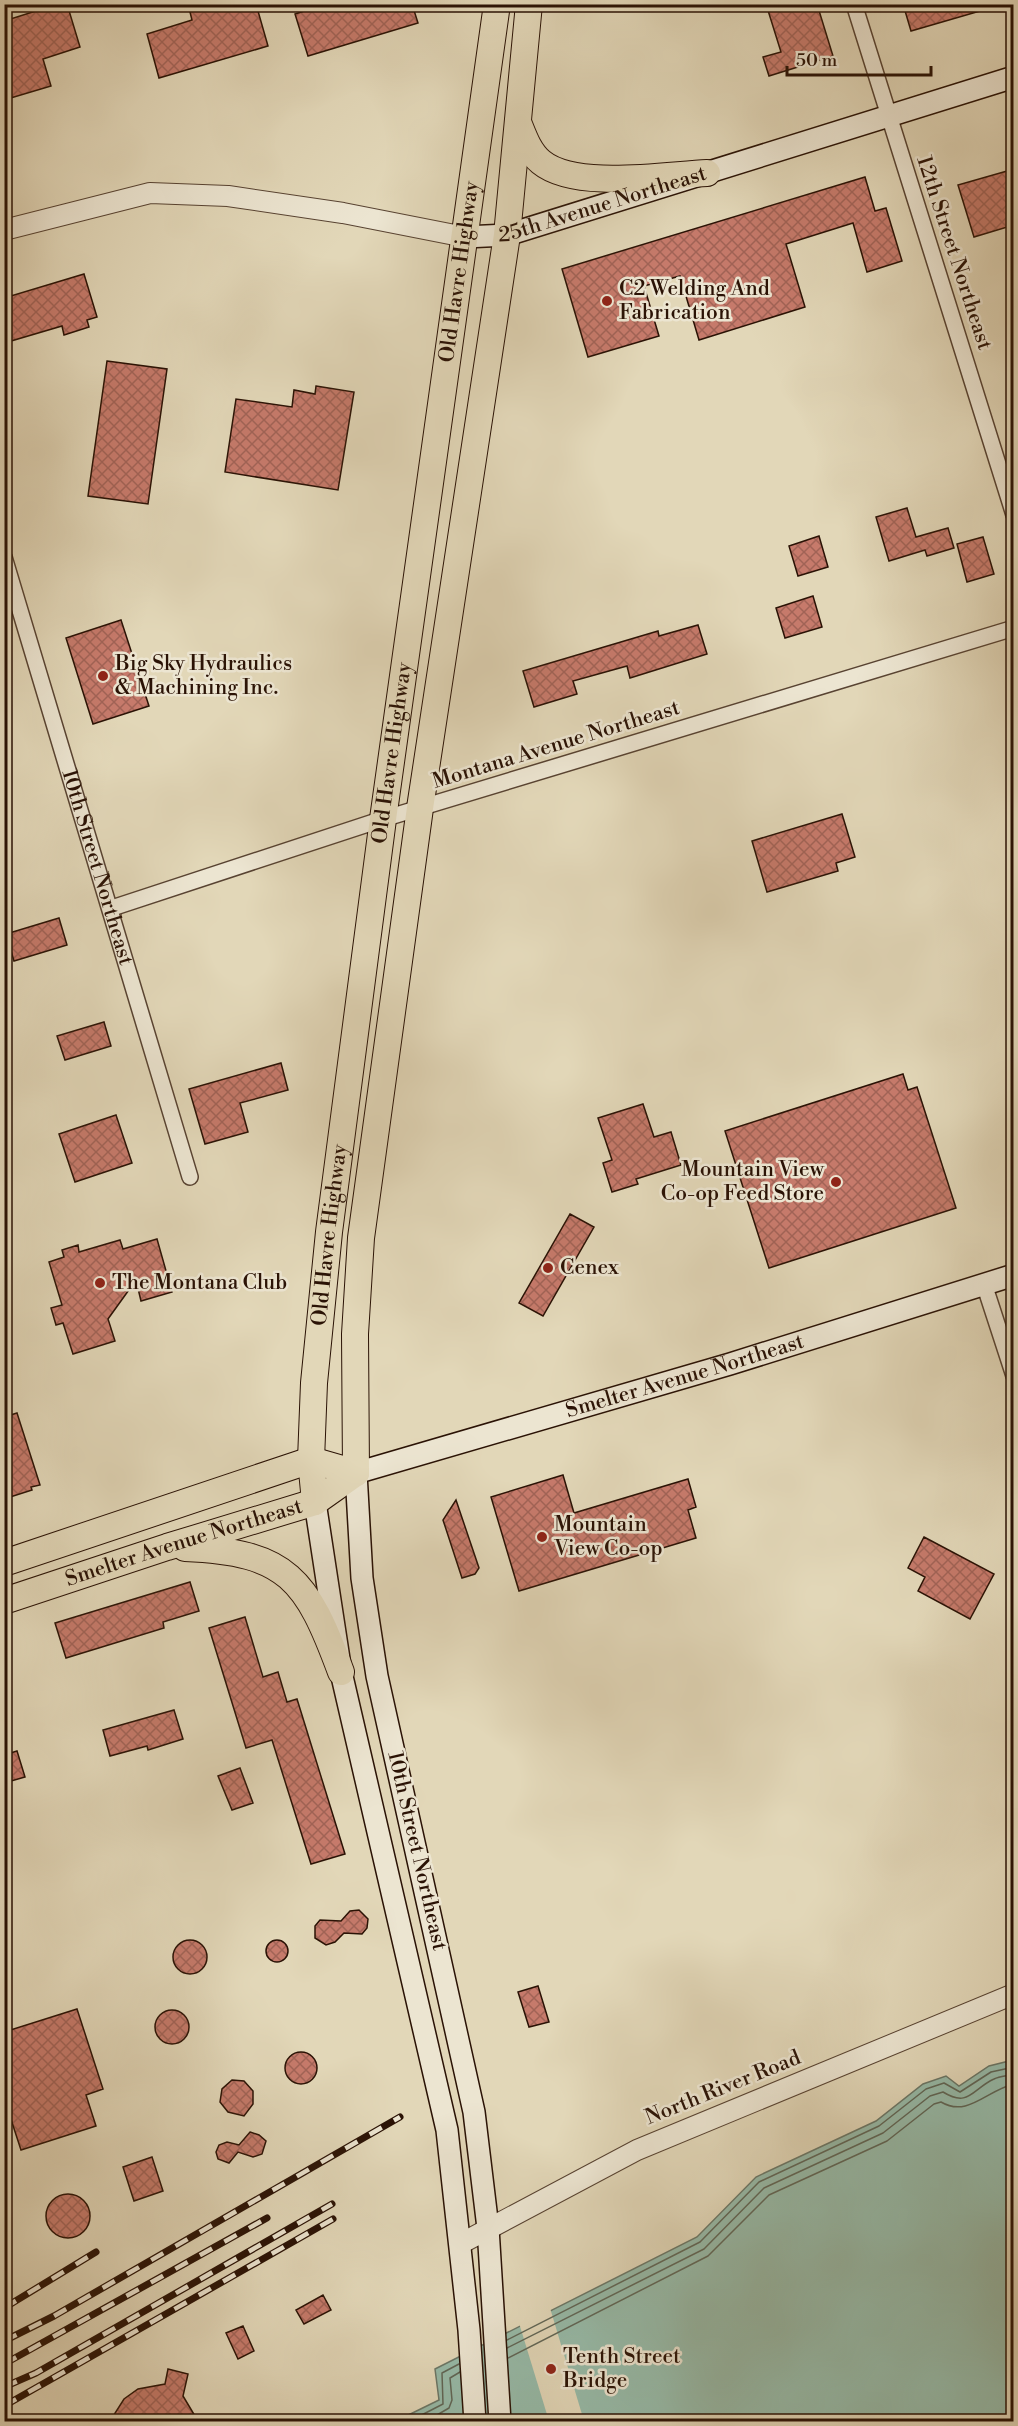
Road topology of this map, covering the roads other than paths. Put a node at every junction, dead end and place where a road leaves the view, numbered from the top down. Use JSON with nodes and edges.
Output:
{"nodes":[{"id":1,"x":497,"y":4,"type":"edge"},
{"id":2,"x":529,"y":4,"type":"edge"},
{"id":3,"x":854,"y":4,"type":"edge"},
{"id":4,"x":1014,"y":77,"type":"edge"},
{"id":5,"x":888,"y":117,"type":"junction"},
{"id":6,"x":518,"y":122,"type":"junction"},
{"id":7,"x":706,"y":173,"type":"junction"},
{"id":8,"x":4,"y":230,"type":"edge"},
{"id":9,"x":507,"y":235,"type":"junction"},
{"id":10,"x":465,"y":237,"type":"junction"},
{"id":11,"x":1014,"y":515,"type":"edge"},
{"id":12,"x":4,"y":556,"type":"edge"},
{"id":13,"x":1014,"y":628,"type":"edge"},
{"id":14,"x":420,"y":808,"type":"junction"},
{"id":15,"x":383,"y":819,"type":"junction"},
{"id":16,"x":112,"y":908,"type":"junction"},
{"id":17,"x":190,"y":1177,"type":"dead end"},
{"id":18,"x":1014,"y":1268,"type":"edge"},
{"id":19,"x":1014,"y":1275,"type":"edge"},
{"id":20,"x":984,"y":1284,"type":"junction"},
{"id":21,"x":1014,"y":1376,"type":"edge"},
{"id":22,"x":311,"y":1460,"type":"junction"},
{"id":23,"x":356,"y":1473,"type":"junction"},
{"id":24,"x":315,"y":1502,"type":"junction"},
{"id":25,"x":167,"y":1547,"type":"junction"},
{"id":26,"x":4,"y":1563,"type":"edge"},
{"id":27,"x":4,"y":1601,"type":"edge"},
{"id":28,"x":341,"y":1672,"type":"junction"},
{"id":29,"x":1014,"y":1994,"type":"edge"},
{"id":30,"x":488,"y":2228,"type":"junction"},
{"id":31,"x":460,"y":2244,"type":"junction"},
{"id":32,"x":475,"y":2421,"type":"edge"},
{"id":33,"x":500,"y":2421,"type":"edge"}],
"edges":[{"from":1,"to":10,"type":"highway","name":"Old Havre Highway"},
{"from":2,"to":6,"type":"highway","name":"Old Havre Highway"},
{"from":3,"to":5,"type":"street","name":"12th Street Northeast"},
{"from":4,"to":5,"type":"main road","name":"25th Avenue Northeast"},
{"from":5,"to":7,"type":"main road","name":"25th Avenue Northeast"},
{"from":5,"to":11,"type":"street","name":"12th Street Northeast"},
{"from":6,"to":7,"type":"highway"},
{"from":6,"to":9,"type":"highway","name":"Old Havre Highway"},
{"from":7,"to":9,"type":"main road","name":"25th Avenue Northeast"},
{"from":8,"to":10,"type":"street","name":"25th Avenue Northeast"},
{"from":9,"to":10,"type":"main road","name":"25th Avenue Northeast"},
{"from":9,"to":14,"type":"highway","name":"Old Havre Highway"},
{"from":10,"to":15,"type":"highway","name":"Old Havre Highway"},
{"from":12,"to":16,"type":"street","name":"10th Street Northeast"},
{"from":13,"to":14,"type":"street","name":"Montana Avenue Northeast"},
{"from":14,"to":15,"type":"street","name":"Montana Avenue Northeast"},
{"from":14,"to":23,"type":"highway","name":"Old Havre Highway"},
{"from":15,"to":16,"type":"street","name":"Montana Avenue Northeast"},
{"from":15,"to":22,"type":"highway","name":"Old Havre Highway"},
{"from":16,"to":17,"type":"street","name":"10th Street Northeast"},
{"from":18,"to":20,"type":"main road"},
{"from":19,"to":20,"type":"main road","name":"Smelter Avenue Northeast"},
{"from":20,"to":21,"type":"street"},
{"from":20,"to":23,"type":"main road","name":"Smelter Avenue Northeast"},
{"from":22,"to":23,"type":"highway"},
{"from":22,"to":24,"type":"highway","name":"Old Havre Highway"},
{"from":22,"to":26,"type":"highway","name":"Smelter Avenue Northeast"},
{"from":23,"to":24,"type":"highway","name":"Smelter Avenue Northeast"},
{"from":23,"to":30,"type":"main road","name":"10th Street Northeast"},
{"from":24,"to":25,"type":"highway","name":"Smelter Avenue Northeast"},
{"from":24,"to":28,"type":"main road","name":"10th Street Northeast"},
{"from":25,"to":27,"type":"highway","name":"Smelter Avenue Northeast"},
{"from":25,"to":28,"type":"highway"},
{"from":28,"to":31,"type":"main road","name":"10th Street Northeast"},
{"from":29,"to":30,"type":"street","name":"North River Road"},
{"from":30,"to":31,"type":"street","name":"North River Road"},
{"from":30,"to":33,"type":"main road","name":"10th Street Northeast"},
{"from":31,"to":32,"type":"main road","name":"10th Street Northeast"}]}
